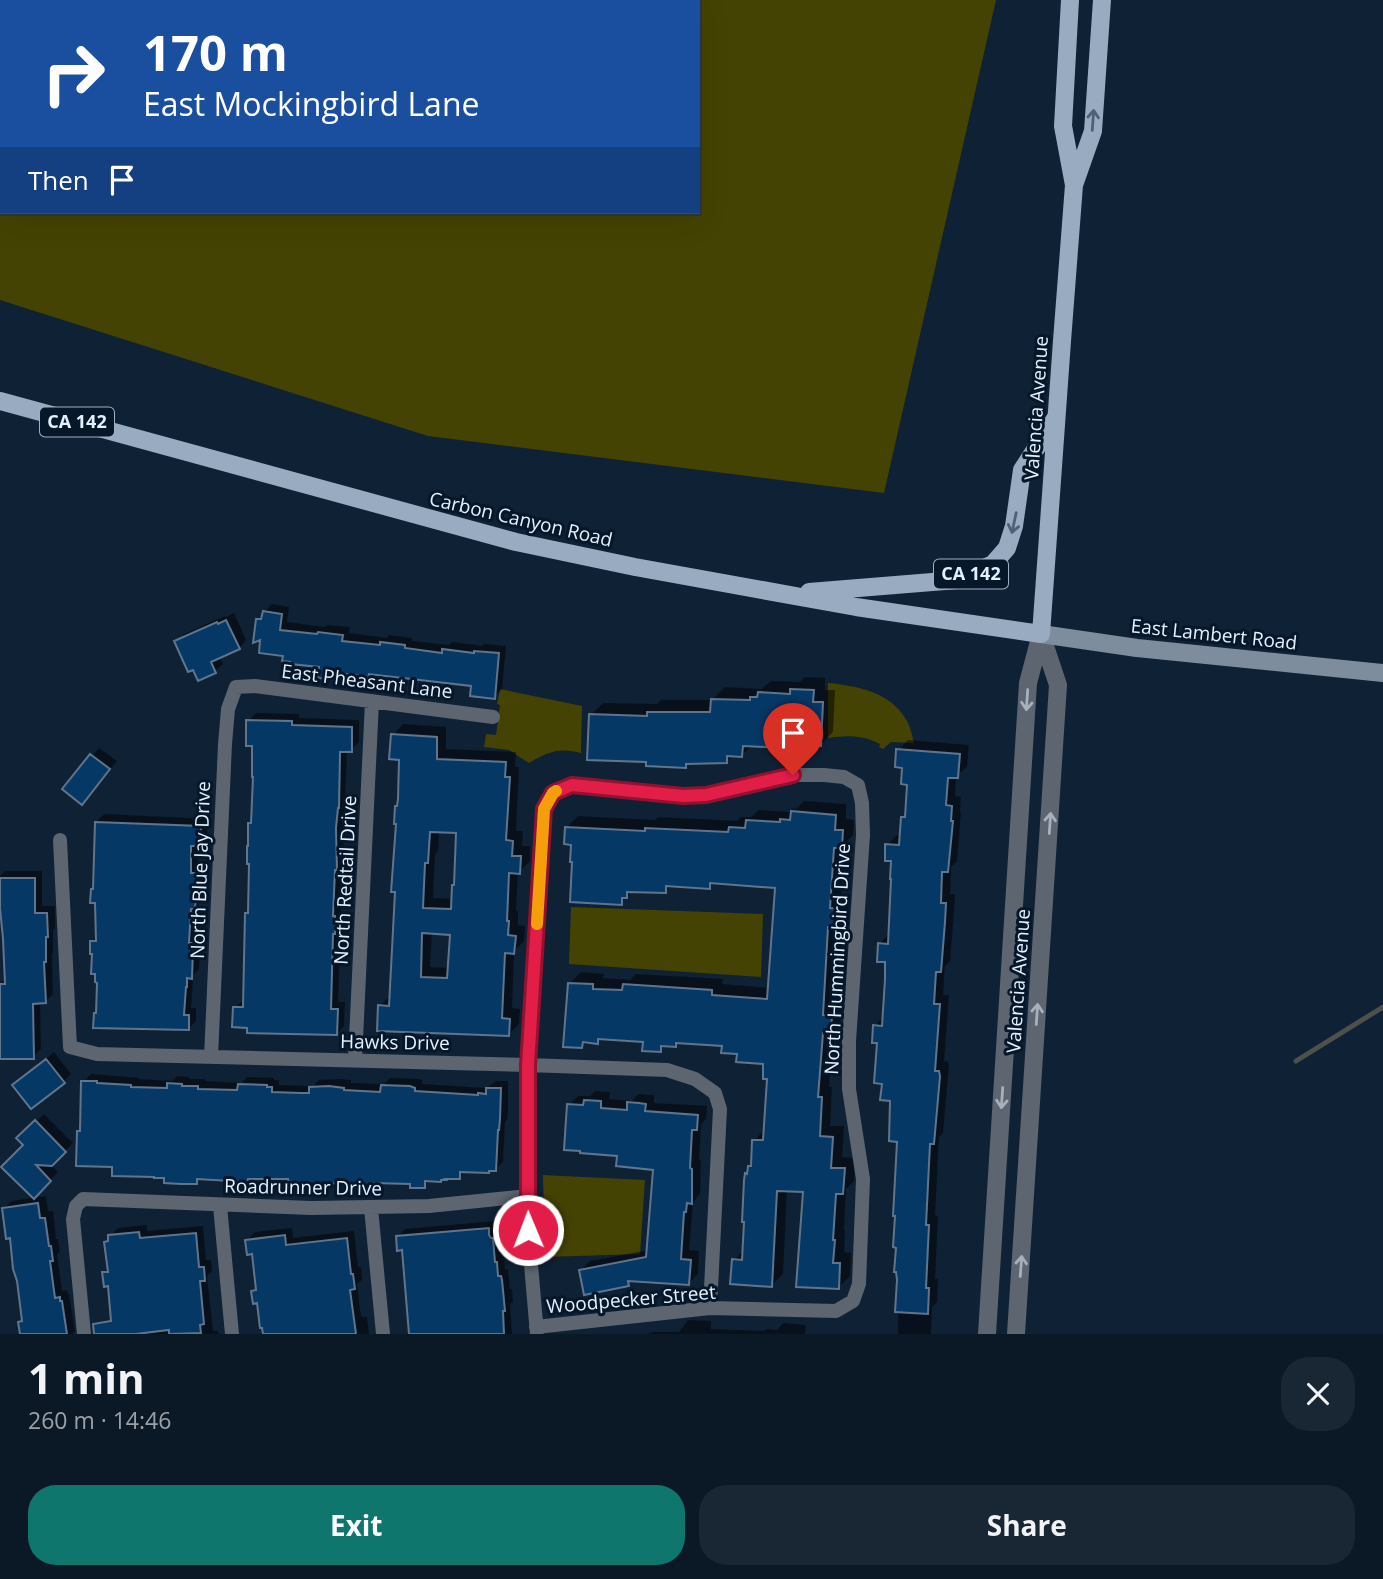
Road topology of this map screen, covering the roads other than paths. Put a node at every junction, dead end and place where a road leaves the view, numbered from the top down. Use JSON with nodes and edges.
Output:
{"nodes":[{"id":1,"x":1070,"y":0,"type":"edge"},
{"id":2,"x":1102,"y":0,"type":"edge"},
{"id":3,"x":1074,"y":185,"type":"junction"},
{"id":4,"x":0,"y":401,"type":"edge"},
{"id":5,"x":1056,"y":417,"type":"junction"},
{"id":6,"x":784,"y":594,"type":"junction"},
{"id":7,"x":1041,"y":634,"type":"junction"},
{"id":8,"x":1383,"y":673,"type":"edge"},
{"id":9,"x":236,"y":687,"type":"joint"},
{"id":10,"x":372,"y":701,"type":"junction"},
{"id":11,"x":493,"y":717,"type":"dead end"},
{"id":12,"x":60,"y":840,"type":"dead end"},
{"id":13,"x":211,"y":1057,"type":"junction"},
{"id":14,"x":355,"y":1060,"type":"junction"},
{"id":15,"x":528,"y":1065,"type":"junction"},
{"id":16,"x":528,"y":1196,"type":"junction"},
{"id":17,"x":220,"y":1206,"type":"junction"},
{"id":18,"x":371,"y":1208,"type":"junction"},
{"id":19,"x":853,"y":1301,"type":"joint"},
{"id":20,"x":710,"y":1308,"type":"junction"},
{"id":21,"x":536,"y":1331,"type":"edge"},
{"id":22,"x":85,"y":1334,"type":"edge"},
{"id":23,"x":232,"y":1334,"type":"edge"},
{"id":24,"x":383,"y":1334,"type":"edge"},
{"id":25,"x":987,"y":1334,"type":"edge"},
{"id":26,"x":1016,"y":1334,"type":"edge"}],
"edges":[{"from":1,"to":3,"type":"main road","name":"Valencia Avenue","number":"CA 142"},
{"from":3,"to":2,"type":"main road","name":"Valencia Avenue","number":"CA 142","one_way":true},
{"from":3,"to":5,"type":"main road","name":"Valencia Avenue","number":"CA 142"},
{"from":4,"to":6,"type":"main road","name":"Carbon Canyon Road","number":"CA 142"},
{"from":5,"to":6,"type":"main road","number":"CA 142","one_way":true},
{"from":5,"to":7,"type":"main road","name":"Valencia Avenue","number":"CA 142"},
{"from":6,"to":7,"type":"main road","name":"Carbon Canyon Road","number":"CA 142"},
{"from":7,"to":8,"type":"main road","name":"East Lambert Road"},
{"from":7,"to":25,"type":"street","name":"Valencia Avenue","one_way":true},
{"from":26,"to":7,"type":"street","name":"Valencia Avenue","one_way":true},
{"from":9,"to":10,"type":"street","name":"East Pheasant Lane"},
{"from":9,"to":13,"type":"street","name":"North Blue Jay Drive"},
{"from":10,"to":11,"type":"street","name":"East Pheasant Lane"},
{"from":10,"to":14,"type":"street","name":"North Redtail Drive"},
{"from":12,"to":13,"type":"street","name":"Hawks Drive"},
{"from":13,"to":14,"type":"street","name":"Hawks Drive"},
{"from":14,"to":15,"type":"street","name":"Hawks Drive"},
{"from":15,"to":16,"type":"street"},
{"from":15,"to":19,"type":"street","name":"North Hummingbird Drive"},
{"from":15,"to":20,"type":"street","name":"Hawks Drive"},
{"from":16,"to":18,"type":"street","name":"Roadrunner Drive"},
{"from":16,"to":21,"type":"street"},
{"from":17,"to":18,"type":"street","name":"Roadrunner Drive"},
{"from":17,"to":22,"type":"street","name":"Roadrunner Drive"},
{"from":17,"to":23,"type":"street"},
{"from":18,"to":24,"type":"street"},
{"from":19,"to":20,"type":"street","name":"Woodpecker Street"},
{"from":20,"to":21,"type":"street","name":"Woodpecker Street"}]}
